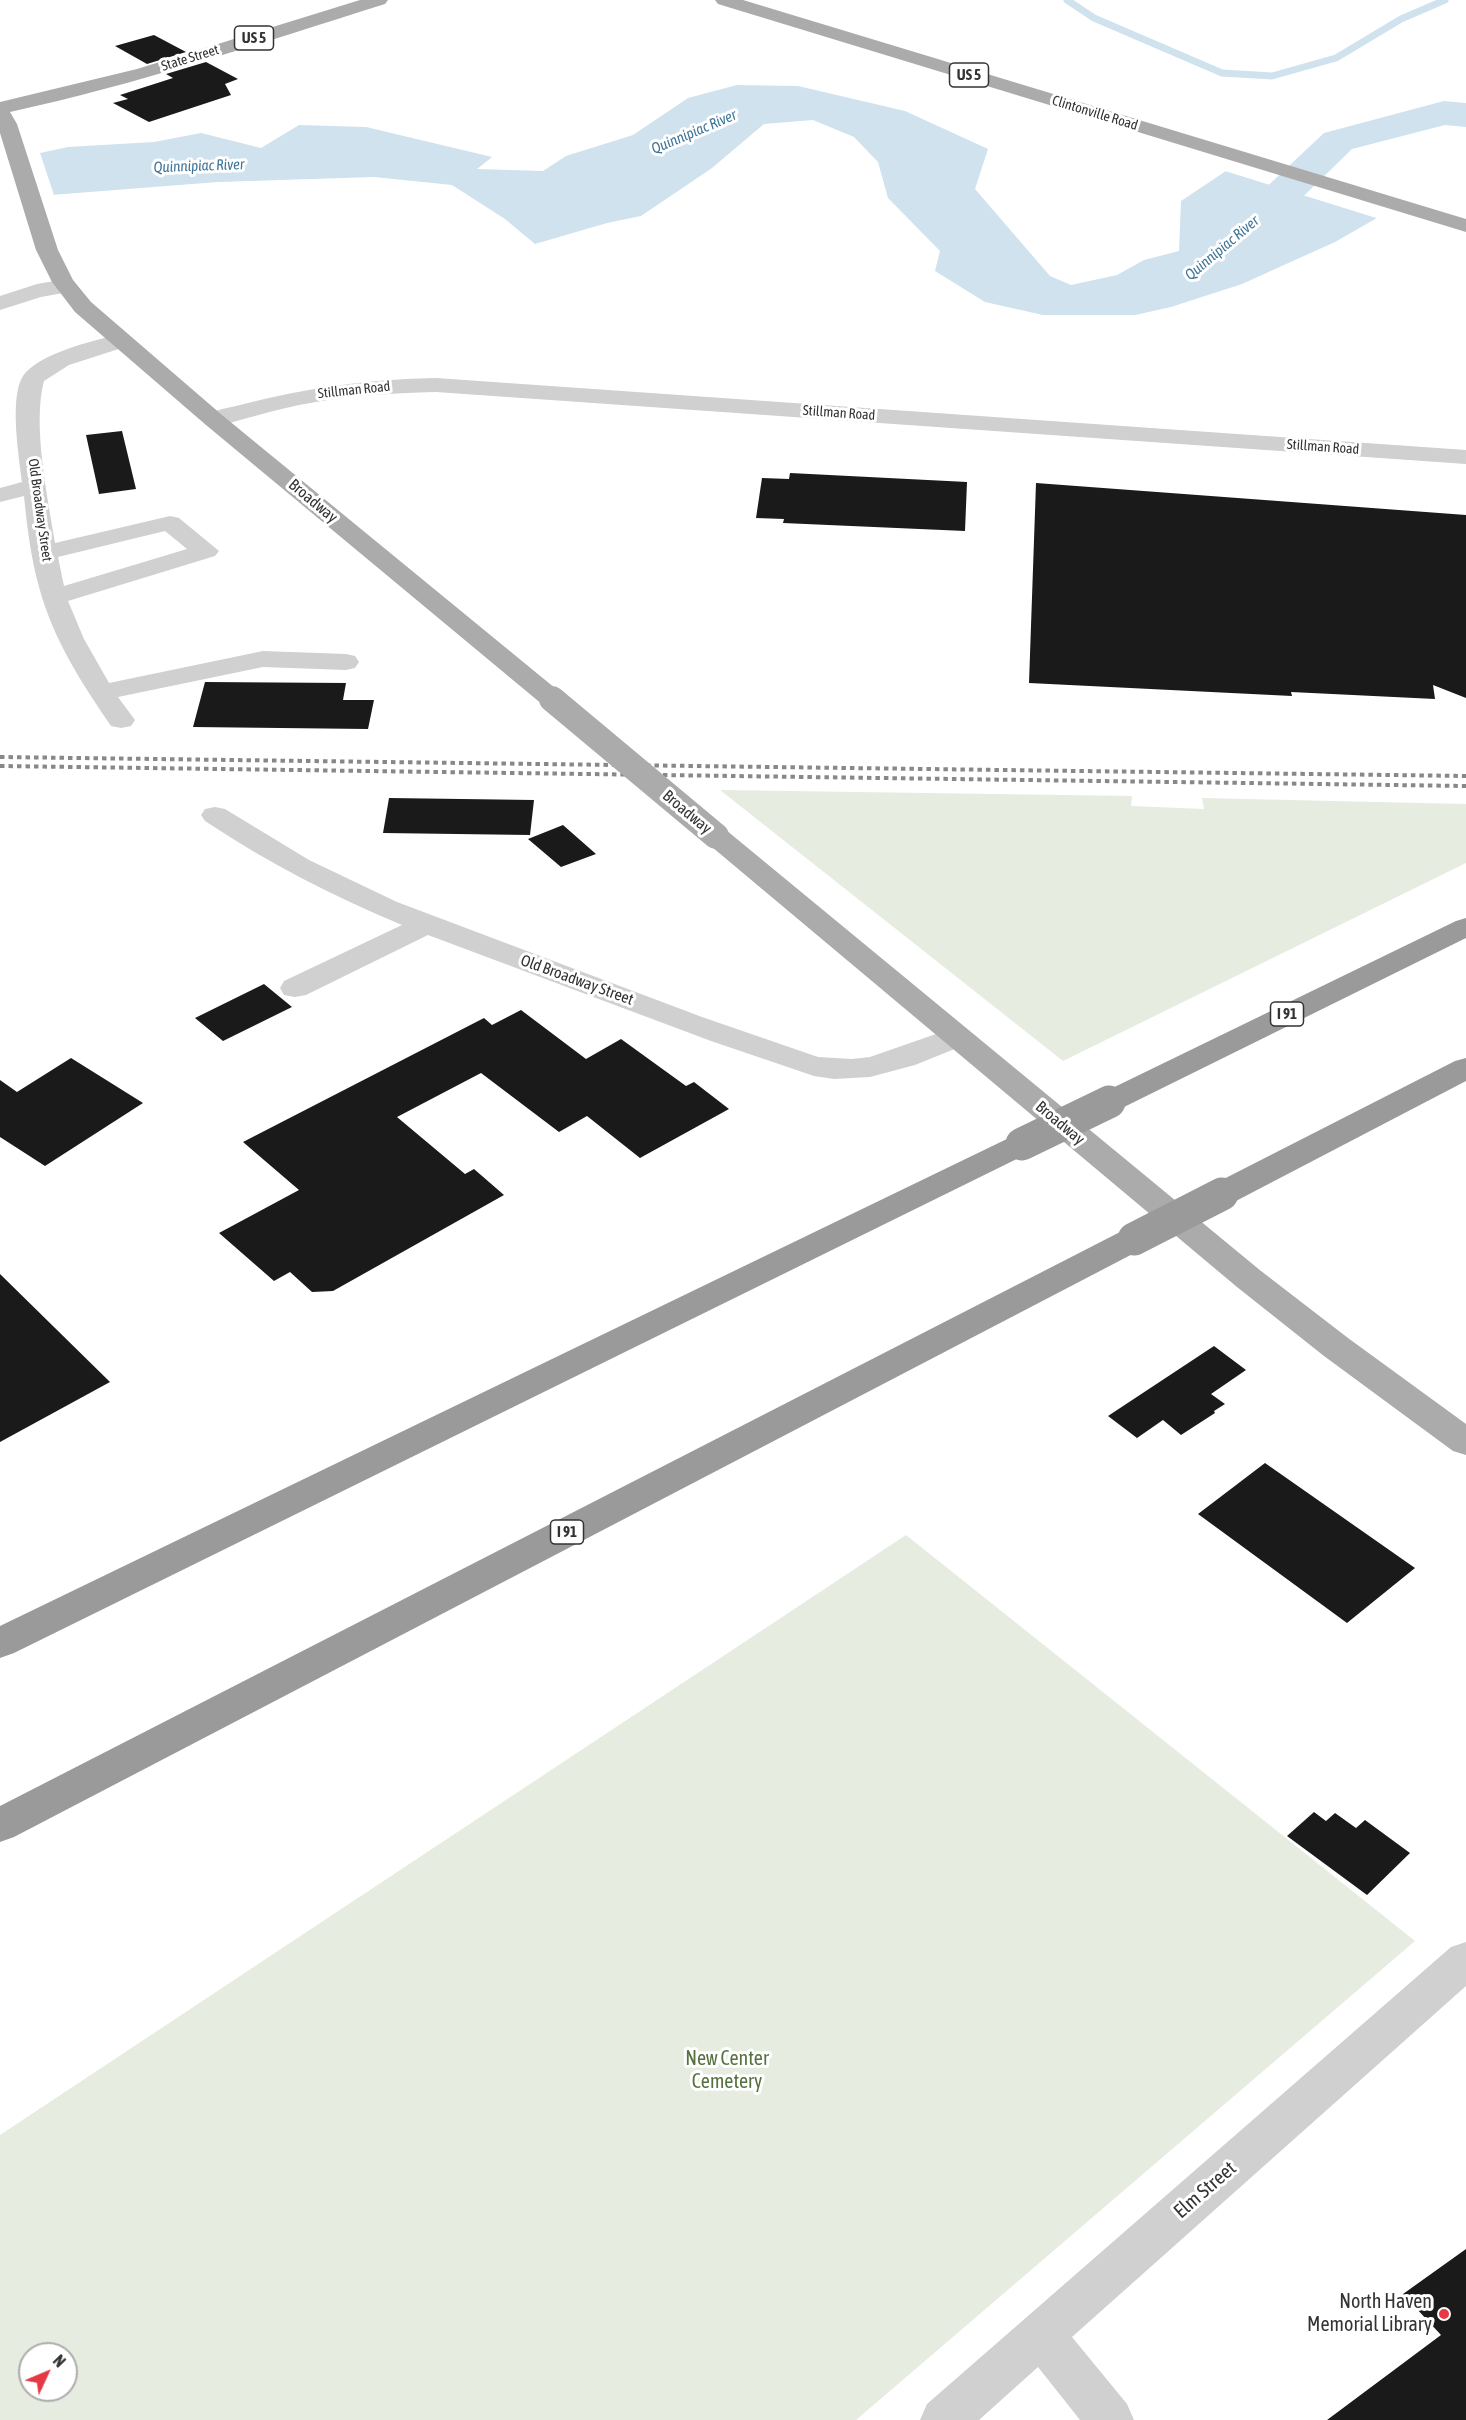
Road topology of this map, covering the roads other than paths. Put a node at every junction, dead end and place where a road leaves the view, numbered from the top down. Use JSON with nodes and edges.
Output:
{"nodes":[{"id":1,"x":379,"y":0,"type":"edge"},
{"id":2,"x":724,"y":0,"type":"edge"},
{"id":3,"x":0,"y":109,"type":"edge"},
{"id":4,"x":1466,"y":226,"type":"edge"},
{"id":5,"x":66,"y":286,"type":"junction"},
{"id":6,"x":0,"y":303,"type":"edge"},
{"id":7,"x":120,"y":341,"type":"junction"},
{"id":8,"x":214,"y":420,"type":"junction"},
{"id":9,"x":1466,"y":457,"type":"edge"},
{"id":10,"x":36,"y":486,"type":"junction"},
{"id":11,"x":0,"y":495,"type":"edge"},
{"id":12,"x":45,"y":552,"type":"junction"},
{"id":13,"x":55,"y":597,"type":"junction"},
{"id":14,"x":346,"y":662,"type":"dead end"},
{"id":15,"x":102,"y":692,"type":"junction"},
{"id":16,"x":121,"y":720,"type":"dead end"},
{"id":17,"x":215,"y":815,"type":"dead end"},
{"id":18,"x":426,"y":925,"type":"junction"},
{"id":19,"x":1466,"y":927,"type":"edge"},
{"id":20,"x":295,"y":988,"type":"dead end"},
{"id":21,"x":956,"y":1037,"type":"junction"},
{"id":22,"x":1466,"y":1068,"type":"edge"},
{"id":23,"x":1466,"y":1442,"type":"edge"},
{"id":24,"x":0,"y":1643,"type":"edge"},
{"id":25,"x":0,"y":1825,"type":"edge"},
{"id":26,"x":1466,"y":1960,"type":"edge"},
{"id":27,"x":1041,"y":2334,"type":"junction"},
{"id":28,"x":944,"y":2420,"type":"edge"},
{"id":29,"x":1110,"y":2420,"type":"edge"}],
"edges":[{"from":1,"to":3,"type":"main road","name":"State Street","number":"US 5"},
{"from":2,"to":4,"type":"main road","name":"Clintonville Road","number":"US 5"},
{"from":3,"to":5,"type":"main road","name":"Broadway"},
{"from":5,"to":6,"type":"street"},
{"from":5,"to":7,"type":"main road","name":"Broadway"},
{"from":7,"to":8,"type":"main road","name":"Broadway"},
{"from":7,"to":10,"type":"street","name":"Old Broadway Street"},
{"from":8,"to":9,"type":"street","name":"Stillman Road"},
{"from":8,"to":21,"type":"main road","name":"Broadway","bridge":true},
{"from":10,"to":11,"type":"street"},
{"from":10,"to":12,"type":"street","name":"Old Broadway Street"},
{"from":12,"to":13,"type":"street","name":"Old Broadway Street"},
{"from":12,"to":13,"type":"street"},
{"from":13,"to":15,"type":"street","name":"Old Broadway Street"},
{"from":14,"to":15,"type":"street"},
{"from":15,"to":16,"type":"street","name":"Old Broadway Street"},
{"from":17,"to":18,"type":"street","name":"Old Broadway Street"},
{"from":18,"to":20,"type":"street"},
{"from":18,"to":21,"type":"street","name":"Old Broadway Street"},
{"from":19,"to":24,"type":"highway","number":"I 91","bridge":true},
{"from":21,"to":23,"type":"main road","name":"Broadway"},
{"from":22,"to":25,"type":"highway","number":"I 91","bridge":true},
{"from":26,"to":27,"type":"street","name":"Elm Street"},
{"from":27,"to":28,"type":"street","name":"Elm Street"},
{"from":27,"to":29,"type":"street"}]}
